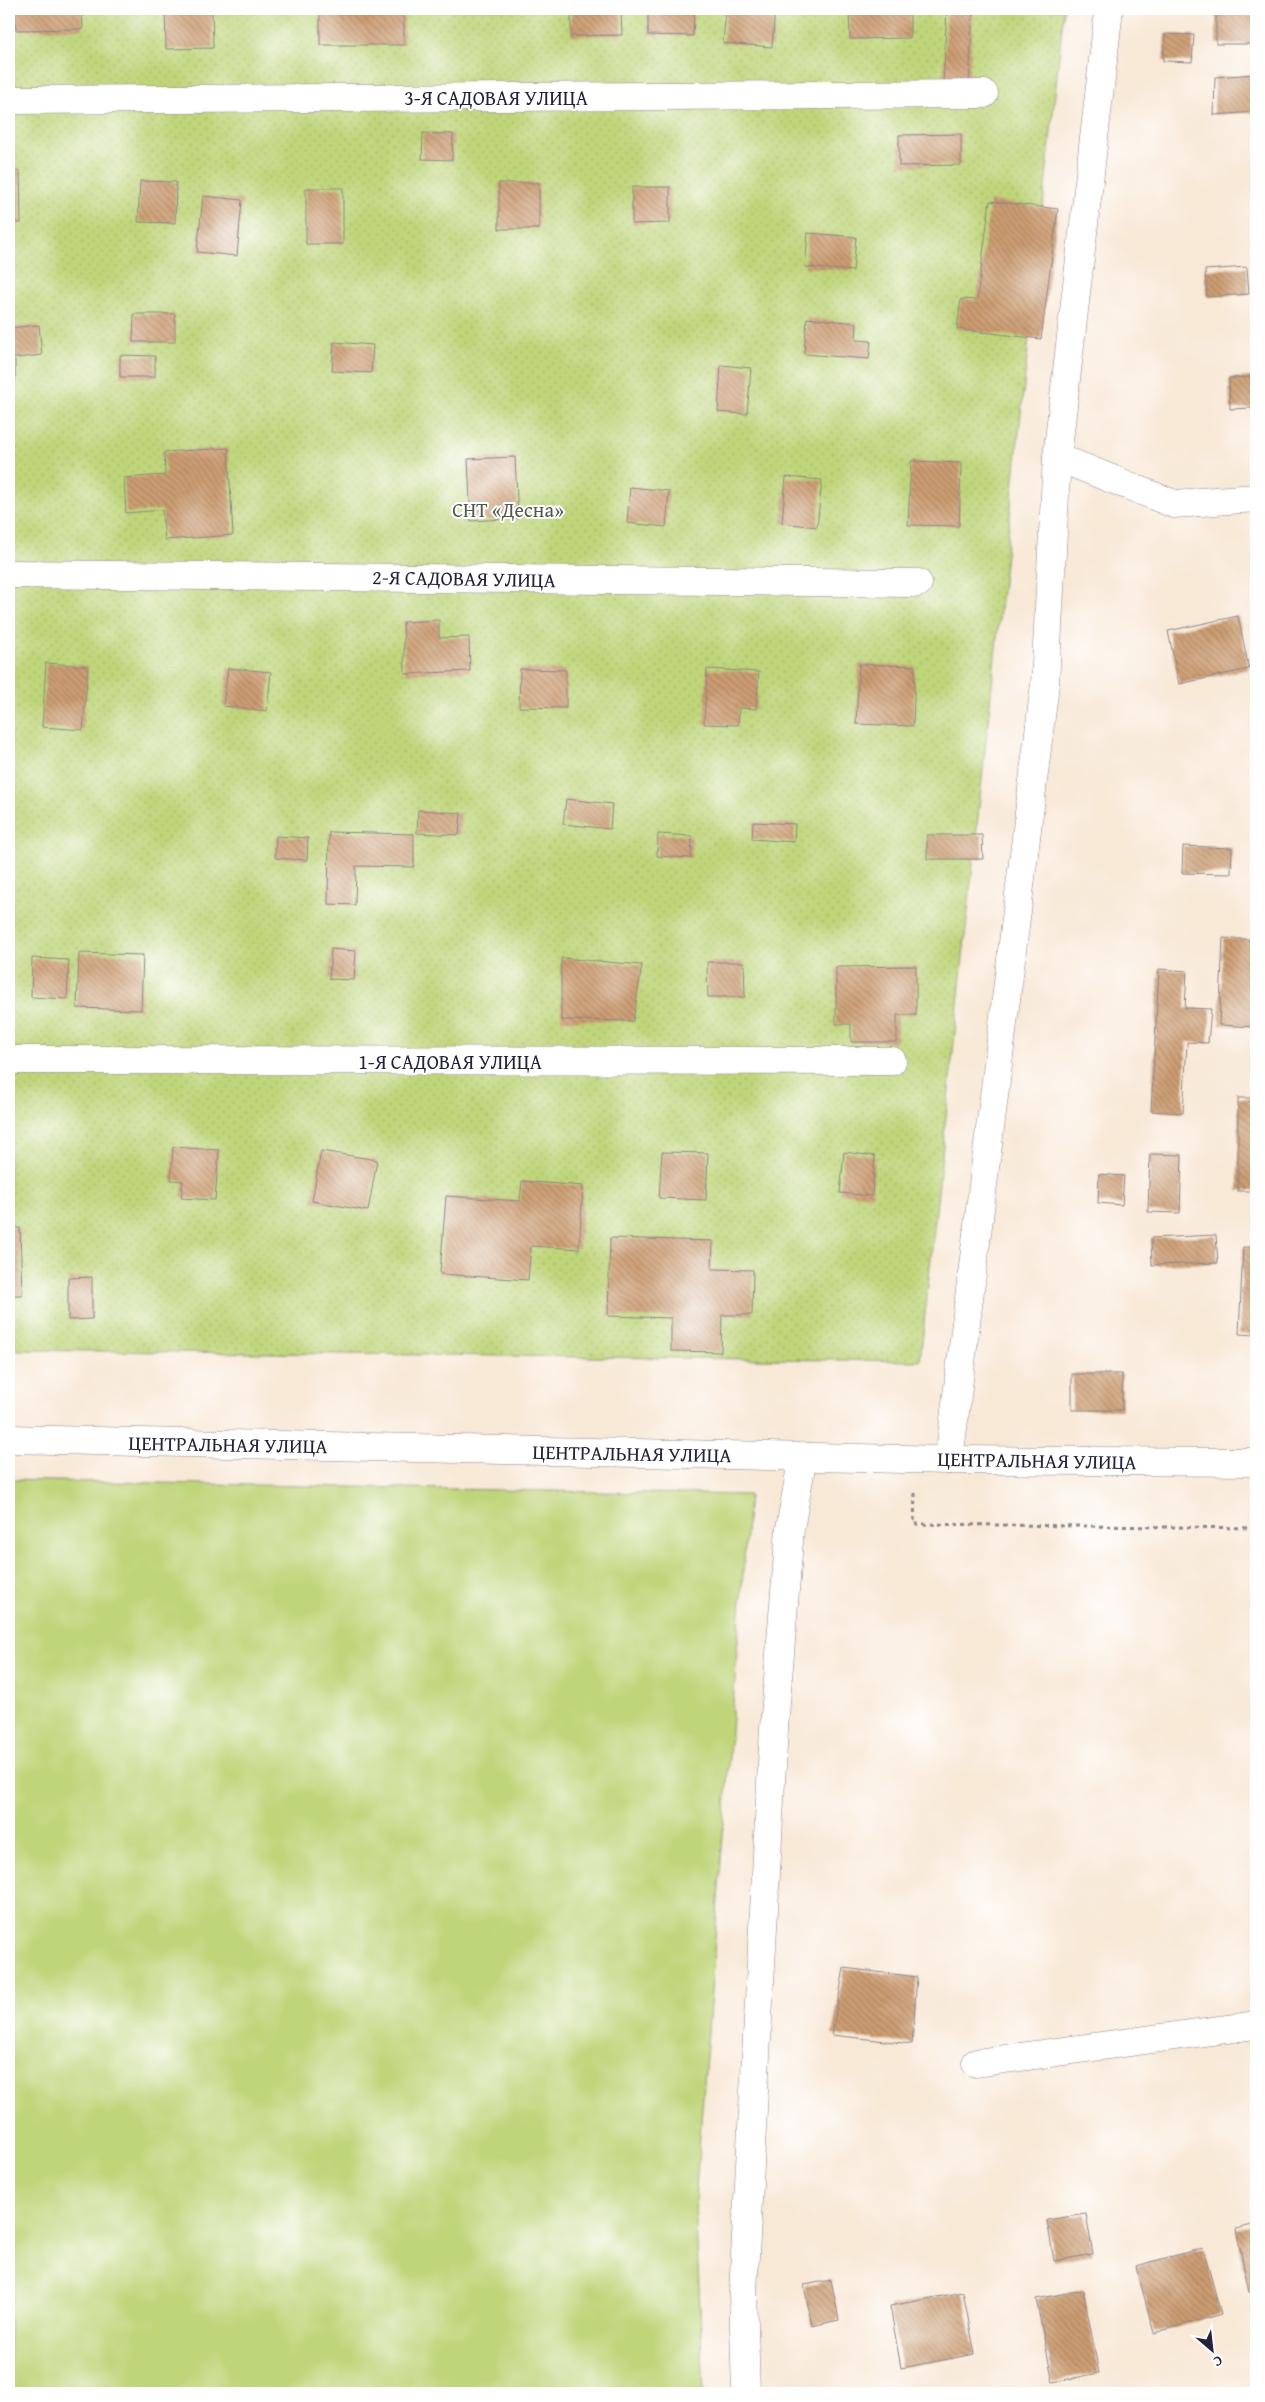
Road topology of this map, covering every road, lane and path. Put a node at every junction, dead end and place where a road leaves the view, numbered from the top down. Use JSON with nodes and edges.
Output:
{"nodes":[{"id":1,"x":1109,"y":9,"type":"edge"},
{"id":2,"x":984,"y":94,"type":"dead end"},
{"id":3,"x":9,"y":100,"type":"edge"},
{"id":4,"x":1057,"y":457,"type":"junction"},
{"id":5,"x":1256,"y":498,"type":"edge"},
{"id":6,"x":9,"y":574,"type":"edge"},
{"id":7,"x":918,"y":583,"type":"dead end"},
{"id":8,"x":9,"y":1060,"type":"edge"},
{"id":9,"x":892,"y":1061,"type":"dead end"},
{"id":10,"x":9,"y":1439,"type":"edge"},
{"id":11,"x":803,"y":1456,"type":"junction"},
{"id":12,"x":949,"y":1460,"type":"junction"},
{"id":13,"x":1256,"y":1462,"type":"edge"},
{"id":14,"x":914,"y":1524,"type":"dead end"},
{"id":15,"x":1255,"y":1528,"type":"dead end"},
{"id":16,"x":1256,"y":2025,"type":"edge"},
{"id":17,"x":976,"y":2063,"type":"dead end"},
{"id":18,"x":746,"y":2393,"type":"edge"}],
"edges":[{"from":1,"to":4,"type":"street"},
{"from":2,"to":3,"type":"street","name":"3-Я САДОВАЯ УЛИЦА"},
{"from":4,"to":5,"type":"street"},
{"from":4,"to":12,"type":"street"},
{"from":6,"to":7,"type":"street","name":"2-Я САДОВАЯ УЛИЦА"},
{"from":8,"to":9,"type":"street","name":"1-Я САДОВАЯ УЛИЦА"},
{"from":10,"to":11,"type":"street","name":"ЦЕНТРАЛЬНАЯ УЛИЦА"},
{"from":11,"to":12,"type":"street","name":"ЦЕНТРАЛЬНАЯ УЛИЦА"},
{"from":11,"to":18,"type":"street"},
{"from":12,"to":13,"type":"street","name":"ЦЕНТРАЛЬНАЯ УЛИЦА"},
{"from":14,"to":15,"type":"path"},
{"from":16,"to":17,"type":"street"}]}
